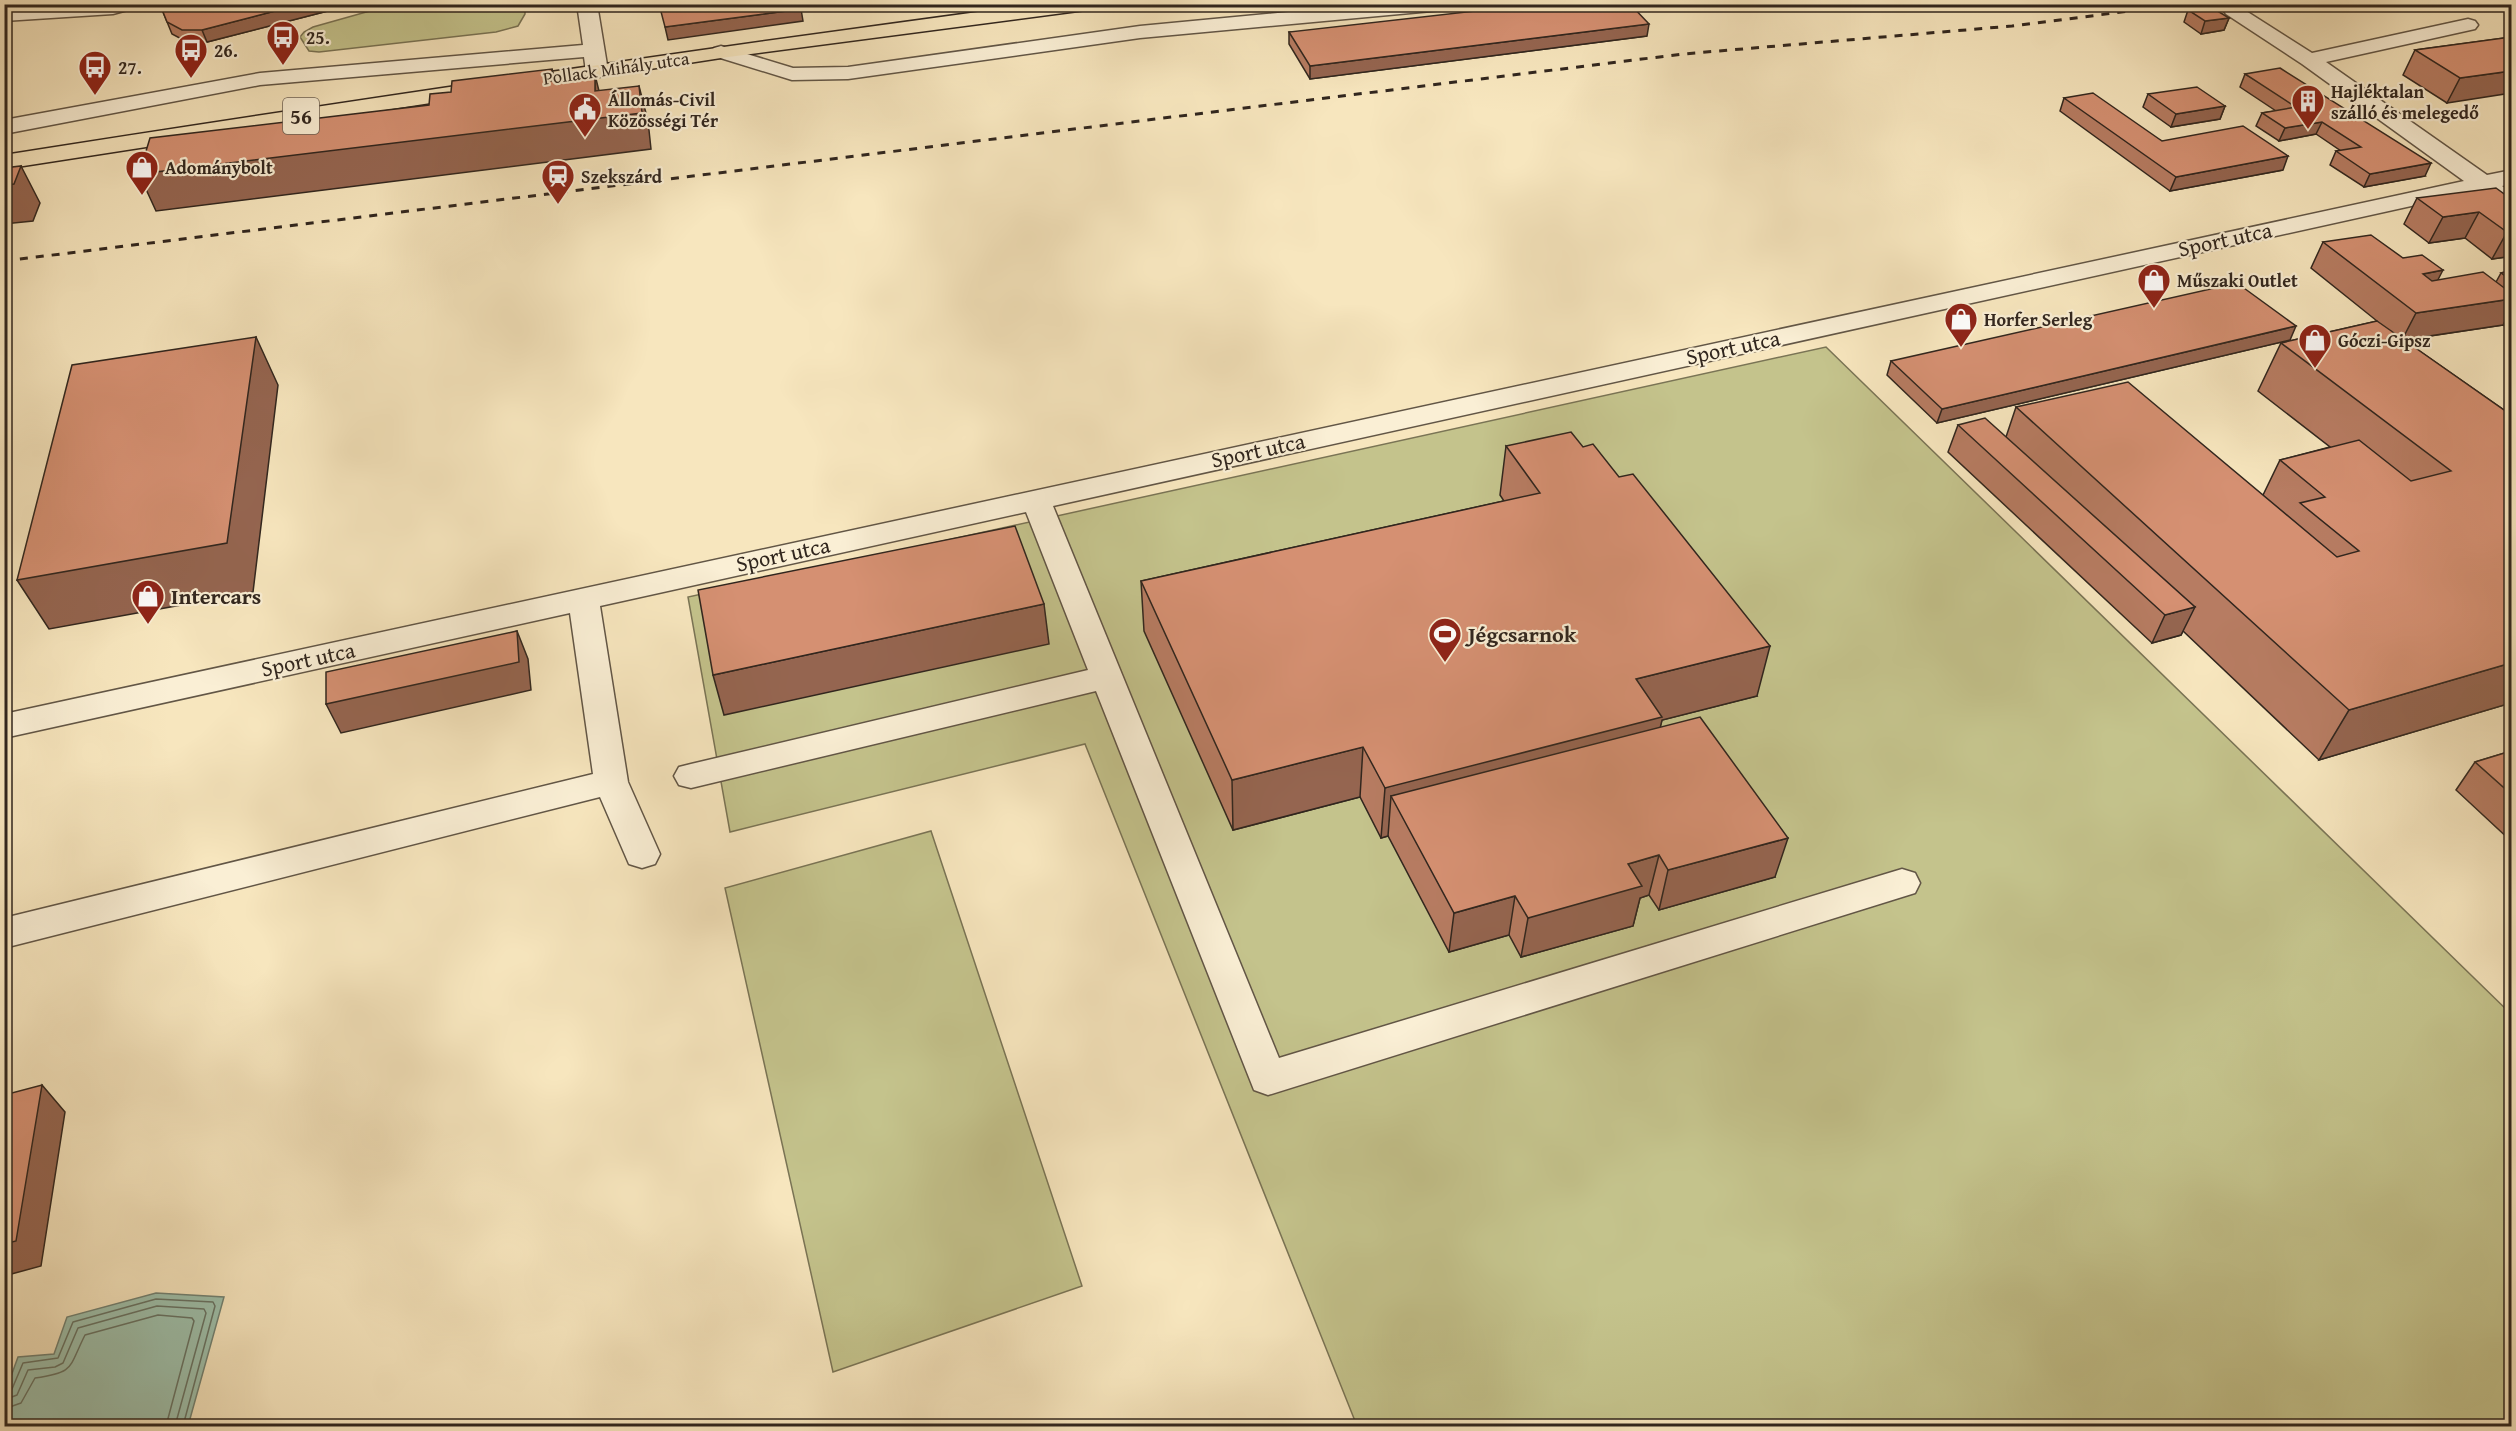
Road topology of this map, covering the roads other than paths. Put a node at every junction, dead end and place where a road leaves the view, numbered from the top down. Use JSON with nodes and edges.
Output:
{"nodes":[{"id":1,"x":27,"y":4,"type":"edge"},
{"id":2,"x":128,"y":4,"type":"edge"},
{"id":3,"x":587,"y":4,"type":"edge"},
{"id":4,"x":1086,"y":4,"type":"edge"},
{"id":5,"x":1443,"y":4,"type":"edge"},
{"id":6,"x":4,"y":10,"type":"edge"},
{"id":7,"x":2233,"y":10,"type":"dead end"},
{"id":8,"x":4,"y":15,"type":"edge"},
{"id":9,"x":2468,"y":25,"type":"dead end"},
{"id":10,"x":721,"y":52,"type":"junction"},
{"id":11,"x":596,"y":60,"type":"junction"},
{"id":12,"x":2309,"y":60,"type":"junction"},
{"id":13,"x":4,"y":127,"type":"edge"},
{"id":14,"x":4,"y":162,"type":"edge"},
{"id":15,"x":2511,"y":177,"type":"edge"},
{"id":16,"x":2480,"y":183,"type":"junction"},
{"id":17,"x":2511,"y":204,"type":"edge"},
{"id":18,"x":1035,"y":499,"type":"junction"},
{"id":19,"x":583,"y":598,"type":"junction"},
{"id":20,"x":1106,"y":677,"type":"junction"},
{"id":21,"x":4,"y":726,"type":"edge"},
{"id":22,"x":691,"y":777,"type":"dead end"},
{"id":23,"x":610,"y":782,"type":"junction"},
{"id":24,"x":642,"y":854,"type":"dead end"},
{"id":25,"x":1902,"y":884,"type":"dead end"},
{"id":26,"x":4,"y":933,"type":"edge"}],
"edges":[{"from":1,"to":6,"type":"street"},
{"from":2,"to":8,"type":"street"},
{"from":3,"to":11,"type":"street"},
{"from":4,"to":10,"type":"main road","name":"Pollack Mihály utca","number":"56"},
{"from":5,"to":10,"type":"street"},
{"from":7,"to":12,"type":"street"},
{"from":9,"to":12,"type":"street"},
{"from":10,"to":11,"type":"main road","name":"Pollack Mihály utca","number":"56"},
{"from":11,"to":13,"type":"street"},
{"from":11,"to":14,"type":"main road","name":"Pollack Mihály utca","number":"56"},
{"from":12,"to":16,"type":"street"},
{"from":15,"to":16,"type":"street","name":"Sport utca"},
{"from":16,"to":17,"type":"street"},
{"from":16,"to":18,"type":"street","name":"Sport utca"},
{"from":18,"to":19,"type":"street","name":"Sport utca"},
{"from":18,"to":20,"type":"street"},
{"from":19,"to":21,"type":"street","name":"Sport utca"},
{"from":19,"to":23,"type":"street"},
{"from":20,"to":22,"type":"street"},
{"from":20,"to":25,"type":"street"},
{"from":23,"to":24,"type":"street"},
{"from":23,"to":26,"type":"street"}]}
